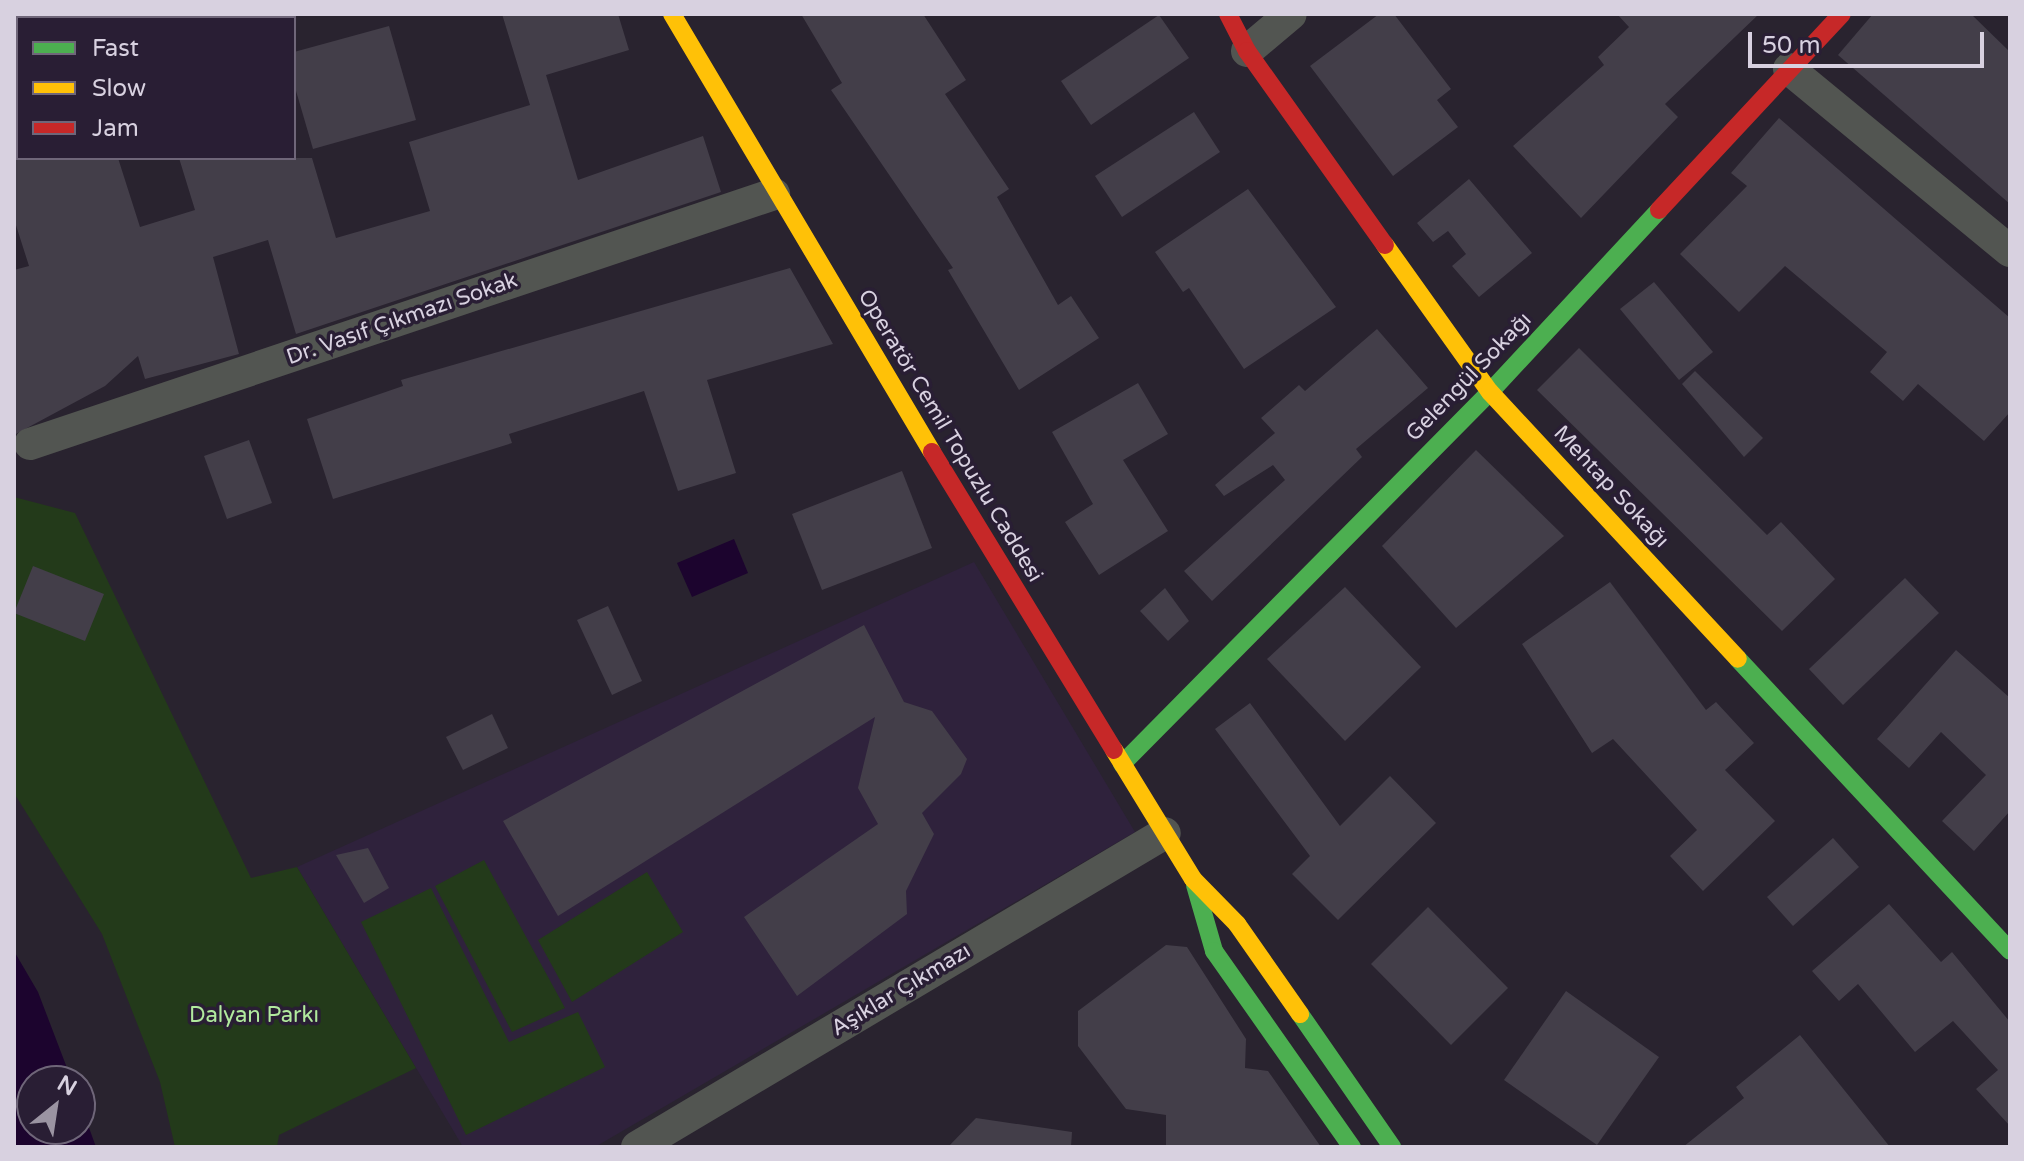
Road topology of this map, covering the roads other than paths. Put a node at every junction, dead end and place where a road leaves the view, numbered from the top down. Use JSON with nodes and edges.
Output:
{"nodes":[{"id":1,"x":672,"y":14,"type":"edge"},
{"id":2,"x":1228,"y":14,"type":"edge"},
{"id":3,"x":1291,"y":14,"type":"edge"},
{"id":4,"x":1842,"y":14,"type":"edge"},
{"id":5,"x":1247,"y":51,"type":"junction"},
{"id":6,"x":1789,"y":69,"type":"junction"},
{"id":7,"x":774,"y":194,"type":"junction"},
{"id":8,"x":2010,"y":251,"type":"edge"},
{"id":9,"x":1490,"y":392,"type":"junction"},
{"id":10,"x":30,"y":444,"type":"dead end"},
{"id":11,"x":1122,"y":764,"type":"junction"},
{"id":12,"x":1165,"y":833,"type":"junction"},
{"id":13,"x":1193,"y":879,"type":"junction"},
{"id":14,"x":2010,"y":951,"type":"edge"},
{"id":15,"x":637,"y":1147,"type":"edge"},
{"id":16,"x":1352,"y":1147,"type":"edge"},
{"id":17,"x":1392,"y":1147,"type":"edge"}],
"edges":[{"from":1,"to":7,"type":"street","name":"Operatör Cemil Topuzlu Caddesi"},
{"from":2,"to":5,"type":"street","name":"Mehtap Sokağı"},
{"from":3,"to":5,"type":"street"},
{"from":4,"to":6,"type":"street","name":"Gelengül Sokağı"},
{"from":5,"to":9,"type":"street","name":"Mehtap Sokağı"},
{"from":6,"to":8,"type":"street"},
{"from":6,"to":9,"type":"street","name":"Gelengül Sokağı"},
{"from":7,"to":10,"type":"street","name":"Dr. Vasıf Çıkmazı Sokak"},
{"from":7,"to":11,"type":"street","name":"Operatör Cemil Topuzlu Caddesi"},
{"from":9,"to":11,"type":"street","name":"Gelengül Sokağı"},
{"from":9,"to":14,"type":"street","name":"Mehtap Sokağı"},
{"from":11,"to":12,"type":"street","name":"Operatör Cemil Topuzlu Caddesi"},
{"from":12,"to":13,"type":"street","name":"Operatör Cemil Topuzlu Caddesi"},
{"from":12,"to":15,"type":"street","name":"Aşıklar Çıkmazı"},
{"from":13,"to":16,"type":"street","name":"Operatör Cemil Topuzlu Caddesi"},
{"from":13,"to":17,"type":"street","name":"Operatör Cemil Topuzlu Caddesi"}]}
